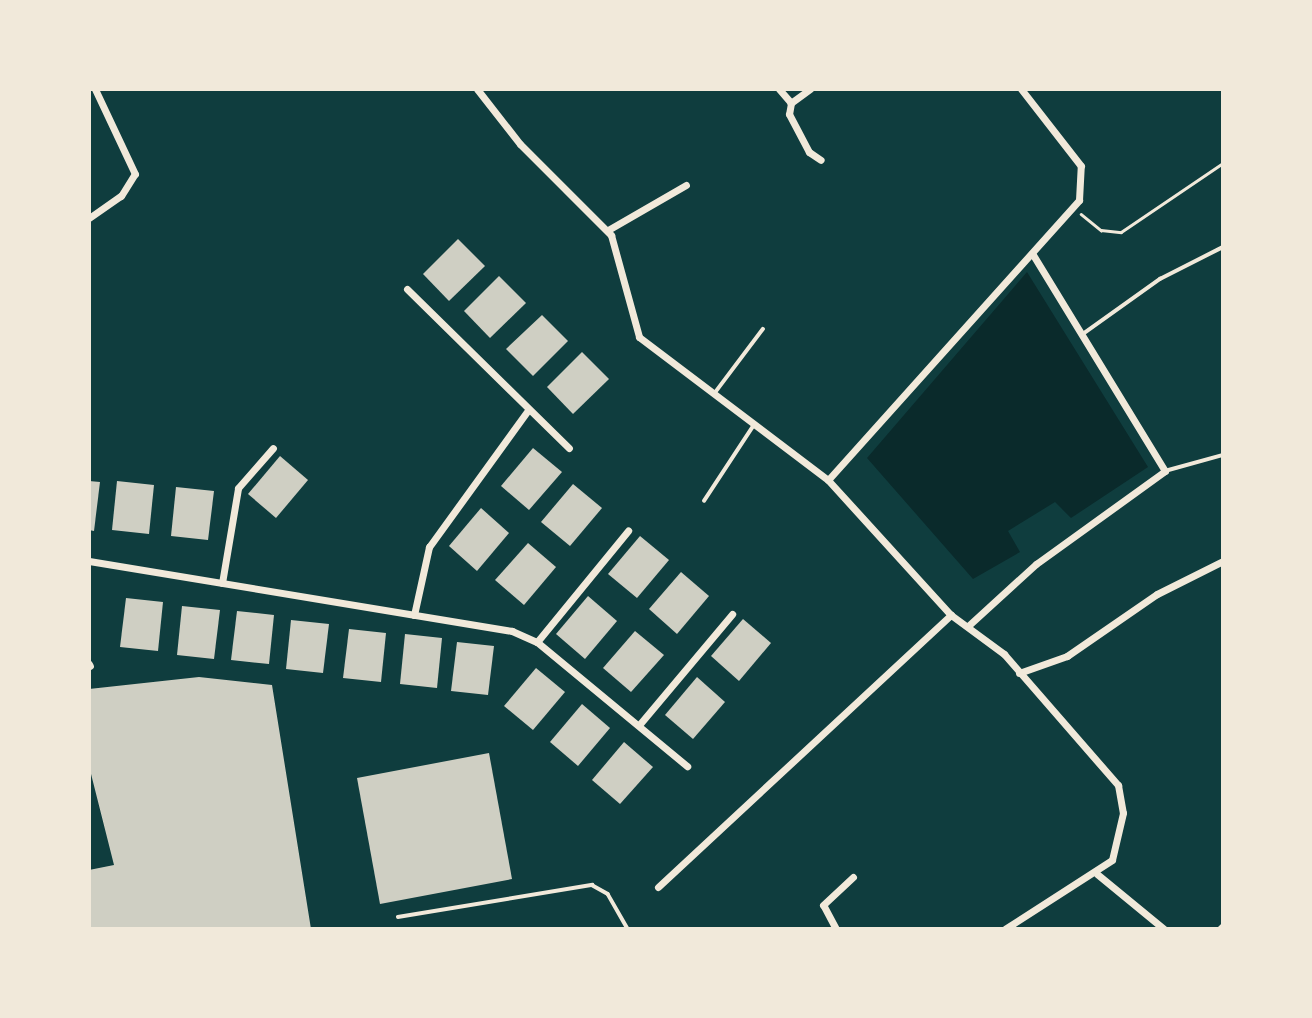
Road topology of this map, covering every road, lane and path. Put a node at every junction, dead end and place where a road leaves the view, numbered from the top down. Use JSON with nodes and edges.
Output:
{"nodes":[{"id":1,"x":95,"y":89,"type":"edge"},
{"id":2,"x":477,"y":89,"type":"edge"},
{"id":3,"x":779,"y":89,"type":"edge"},
{"id":4,"x":810,"y":89,"type":"edge"},
{"id":5,"x":1021,"y":89,"type":"edge"},
{"id":6,"x":791,"y":103,"type":"junction"},
{"id":7,"x":821,"y":160,"type":"dead end"},
{"id":8,"x":1223,"y":163,"type":"edge"},
{"id":9,"x":686,"y":185,"type":"dead end"},
{"id":10,"x":1073,"y":208,"type":"junction"},
{"id":11,"x":89,"y":218,"type":"edge"},
{"id":12,"x":608,"y":230,"type":"junction"},
{"id":13,"x":1223,"y":247,"type":"edge"},
{"id":14,"x":1032,"y":253,"type":"junction"},
{"id":15,"x":407,"y":289,"type":"dead end"},
{"id":16,"x":763,"y":329,"type":"dead end"},
{"id":17,"x":1081,"y":335,"type":"junction"},
{"id":18,"x":714,"y":394,"type":"junction"},
{"id":19,"x":529,"y":409,"type":"junction"},
{"id":20,"x":754,"y":425,"type":"junction"},
{"id":21,"x":273,"y":448,"type":"dead end"},
{"id":22,"x":569,"y":448,"type":"dead end"},
{"id":23,"x":1223,"y":455,"type":"edge"},
{"id":24,"x":1165,"y":471,"type":"junction"},
{"id":25,"x":828,"y":480,"type":"junction"},
{"id":26,"x":704,"y":501,"type":"dead end"},
{"id":27,"x":628,"y":531,"type":"dead end"},
{"id":28,"x":89,"y":561,"type":"edge"},
{"id":29,"x":1223,"y":561,"type":"edge"},
{"id":30,"x":222,"y":583,"type":"junction"},
{"id":31,"x":732,"y":614,"type":"dead end"},
{"id":32,"x":414,"y":615,"type":"junction"},
{"id":33,"x":951,"y":615,"type":"junction"},
{"id":34,"x":968,"y":626,"type":"junction"},
{"id":35,"x":537,"y":642,"type":"junction"},
{"id":36,"x":1019,"y":673,"type":"junction"},
{"id":37,"x":639,"y":725,"type":"junction"},
{"id":38,"x":687,"y":766,"type":"dead end"},
{"id":39,"x":1097,"y":874,"type":"junction"},
{"id":40,"x":853,"y":877,"type":"dead end"},
{"id":41,"x":657,"y":887,"type":"dead end"},
{"id":42,"x":398,"y":917,"type":"dead end"},
{"id":43,"x":628,"y":929,"type":"edge"},
{"id":44,"x":836,"y":929,"type":"edge"},
{"id":45,"x":1005,"y":929,"type":"edge"},
{"id":46,"x":1164,"y":929,"type":"edge"}],
"edges":[{"from":1,"to":11,"type":"street"},
{"from":2,"to":12,"type":"street"},
{"from":3,"to":6,"type":"street"},
{"from":4,"to":6,"type":"street"},
{"from":5,"to":10,"type":"street"},
{"from":6,"to":7,"type":"street"},
{"from":8,"to":10,"type":"path"},
{"from":9,"to":12,"type":"street"},
{"from":10,"to":14,"type":"street"},
{"from":12,"to":18,"type":"street"},
{"from":13,"to":17,"type":"lane"},
{"from":14,"to":17,"type":"street"},
{"from":14,"to":25,"type":"street"},
{"from":15,"to":19,"type":"street"},
{"from":16,"to":18,"type":"lane"},
{"from":17,"to":24,"type":"street"},
{"from":18,"to":20,"type":"street"},
{"from":19,"to":22,"type":"street"},
{"from":19,"to":32,"type":"street"},
{"from":20,"to":25,"type":"street"},
{"from":20,"to":26,"type":"lane"},
{"from":21,"to":30,"type":"street"},
{"from":23,"to":24,"type":"lane"},
{"from":24,"to":34,"type":"street"},
{"from":25,"to":33,"type":"street"},
{"from":27,"to":35,"type":"street"},
{"from":28,"to":30,"type":"street"},
{"from":29,"to":36,"type":"street"},
{"from":30,"to":32,"type":"street"},
{"from":31,"to":37,"type":"street"},
{"from":32,"to":35,"type":"street"},
{"from":33,"to":34,"type":"street"},
{"from":33,"to":41,"type":"street"},
{"from":34,"to":36,"type":"street"},
{"from":35,"to":37,"type":"street"},
{"from":36,"to":39,"type":"street"},
{"from":37,"to":38,"type":"street"},
{"from":39,"to":45,"type":"street"},
{"from":39,"to":46,"type":"street"},
{"from":40,"to":44,"type":"street"},
{"from":42,"to":43,"type":"lane"}]}
